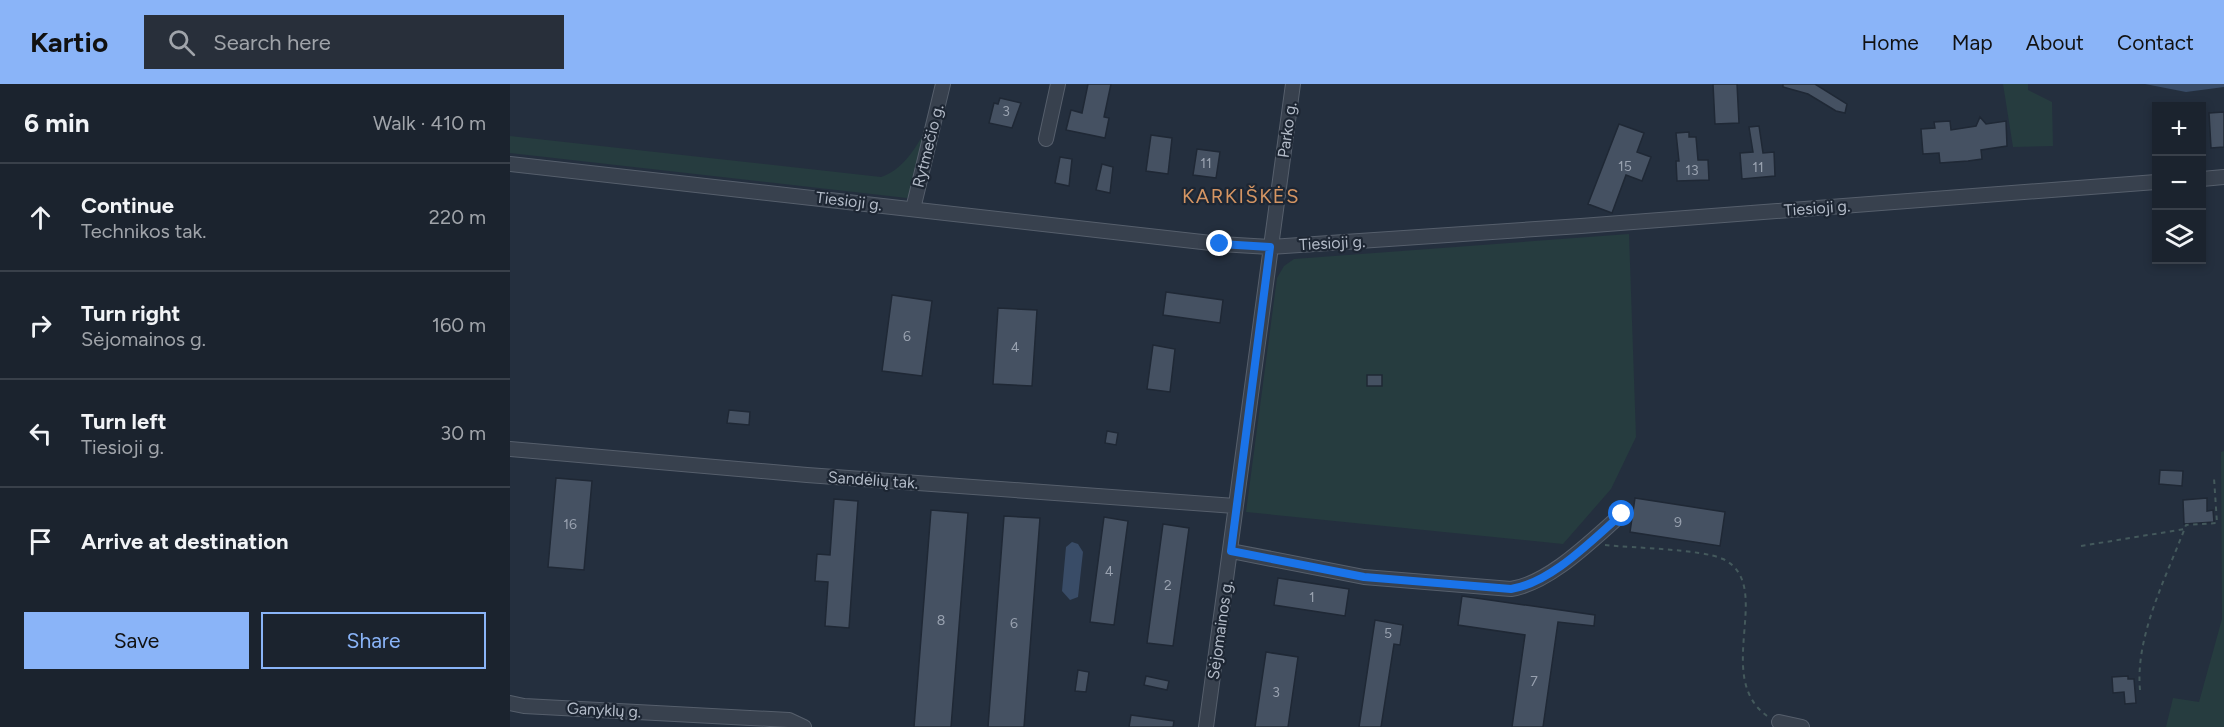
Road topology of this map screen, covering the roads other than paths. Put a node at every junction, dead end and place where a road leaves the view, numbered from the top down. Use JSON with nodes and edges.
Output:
{"nodes":[{"id":1,"x":943,"y":84,"type":"edge"},
{"id":2,"x":1058,"y":84,"type":"edge"},
{"id":3,"x":1293,"y":84,"type":"edge"},
{"id":4,"x":1046,"y":139,"type":"dead end"},
{"id":5,"x":510,"y":164,"type":"edge"},
{"id":6,"x":2224,"y":177,"type":"edge"},
{"id":7,"x":2206,"y":179,"type":"edge"},
{"id":8,"x":2152,"y":182,"type":"edge"},
{"id":9,"x":913,"y":209,"type":"junction"},
{"id":10,"x":1270,"y":247,"type":"junction"},
{"id":11,"x":510,"y":449,"type":"edge"},
{"id":12,"x":1236,"y":506,"type":"junction"},
{"id":13,"x":1622,"y":514,"type":"dead end"},
{"id":14,"x":1231,"y":551,"type":"junction"},
{"id":15,"x":510,"y":703,"type":"edge"},
{"id":16,"x":1779,"y":722,"type":"road end"},
{"id":17,"x":804,"y":727,"type":"edge"},
{"id":18,"x":1206,"y":727,"type":"edge"},
{"id":19,"x":1802,"y":727,"type":"edge"}],
"edges":[{"from":1,"to":9,"type":"street","name":"Rytmečio g."},
{"from":2,"to":4,"type":"street"},
{"from":3,"to":10,"type":"street","name":"Parko g."},
{"from":5,"to":9,"type":"street","name":"Tiesioji g."},
{"from":6,"to":7,"type":"street"},
{"from":8,"to":10,"type":"street","name":"Tiesioji g."},
{"from":9,"to":10,"type":"street","name":"Tiesioji g."},
{"from":10,"to":12,"type":"street","name":"Sėjomainos g."},
{"from":11,"to":12,"type":"street","name":"Sandėlių tak."},
{"from":12,"to":14,"type":"street","name":"Sėjomainos g."},
{"from":13,"to":14,"type":"street"},
{"from":14,"to":18,"type":"street","name":"Sėjomainos g."},
{"from":15,"to":17,"type":"street","name":"Ganyklų g."},
{"from":16,"to":19,"type":"street"}]}
